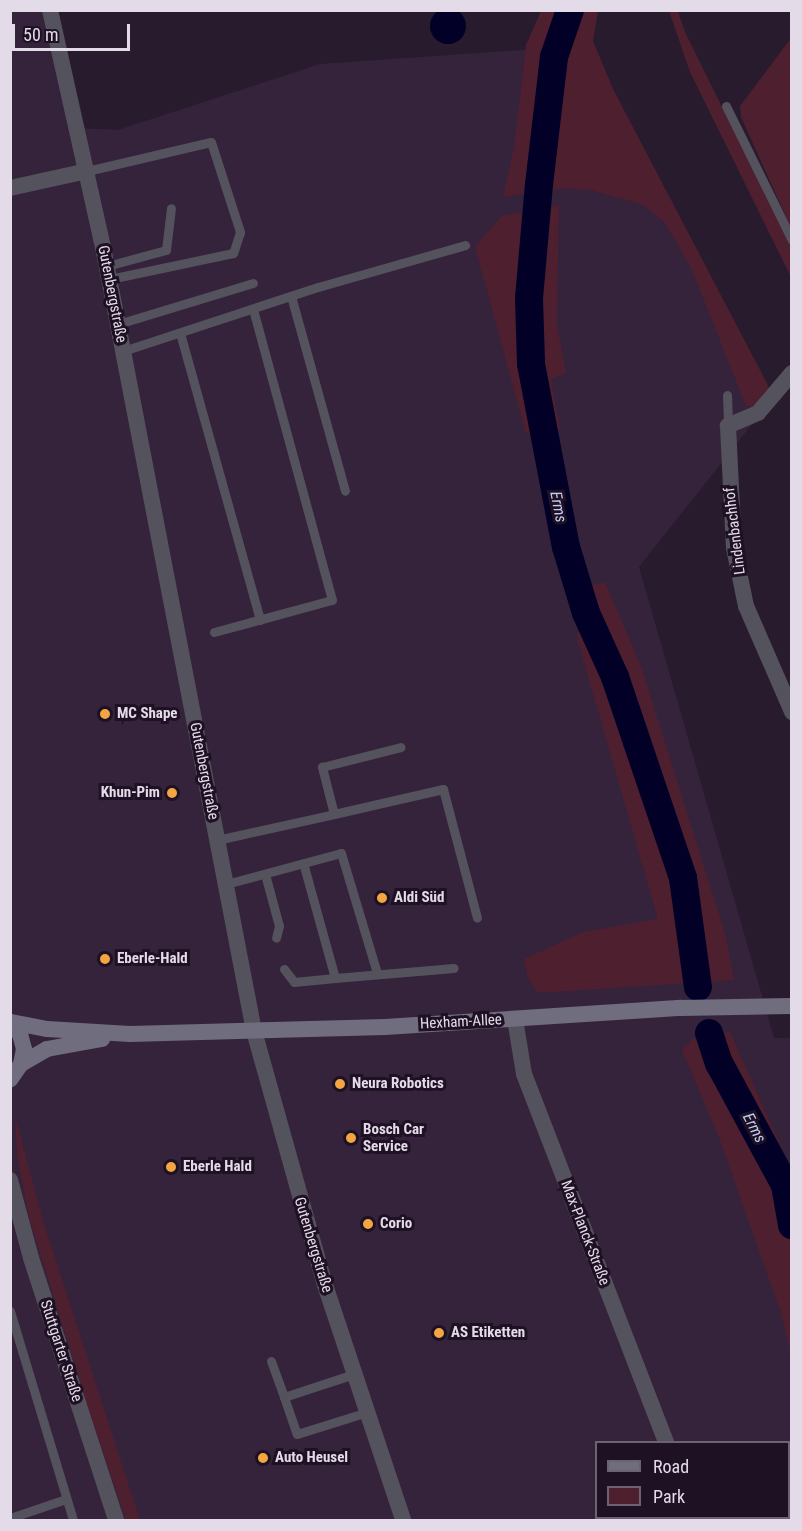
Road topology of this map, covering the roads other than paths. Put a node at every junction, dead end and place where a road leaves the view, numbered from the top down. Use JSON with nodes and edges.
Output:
{"nodes":[{"id":1,"x":50,"y":10,"type":"edge"},
{"id":2,"x":726,"y":106,"type":"dead end"},
{"id":3,"x":87,"y":171,"type":"junction"},
{"id":4,"x":10,"y":188,"type":"edge"},
{"id":5,"x":171,"y":208,"type":"dead end"},
{"id":6,"x":792,"y":240,"type":"edge"},
{"id":7,"x":465,"y":245,"type":"dead end"},
{"id":8,"x":108,"y":273,"type":"junction"},
{"id":9,"x":253,"y":283,"type":"dead end"},
{"id":10,"x":291,"y":296,"type":"junction"},
{"id":11,"x":253,"y":309,"type":"junction"},
{"id":12,"x":118,"y":324,"type":"junction"},
{"id":13,"x":180,"y":333,"type":"junction"},
{"id":14,"x":123,"y":351,"type":"junction"},
{"id":15,"x":792,"y":373,"type":"edge"},
{"id":16,"x":727,"y":395,"type":"dead end"},
{"id":17,"x":728,"y":426,"type":"junction"},
{"id":18,"x":345,"y":491,"type":"dead end"},
{"id":19,"x":260,"y":620,"type":"junction"},
{"id":20,"x":214,"y":632,"type":"dead end"},
{"id":21,"x":792,"y":712,"type":"edge"},
{"id":22,"x":402,"y":747,"type":"dead end"},
{"id":23,"x":334,"y":814,"type":"junction"},
{"id":24,"x":217,"y":840,"type":"junction"},
{"id":25,"x":303,"y":863,"type":"junction"},
{"id":26,"x":266,"y":874,"type":"junction"},
{"id":27,"x":226,"y":884,"type":"junction"},
{"id":28,"x":477,"y":918,"type":"dead end"},
{"id":29,"x":280,"y":936,"type":"dead end"},
{"id":30,"x":289,"y":968,"type":"dead end"},
{"id":31,"x":454,"y":968,"type":"dead end"},
{"id":32,"x":377,"y":973,"type":"junction"},
{"id":33,"x":335,"y":978,"type":"junction"},
{"id":34,"x":792,"y":1006,"type":"edge"},
{"id":35,"x":514,"y":1019,"type":"junction"},
{"id":36,"x":11,"y":1022,"type":"edge"},
{"id":37,"x":254,"y":1030,"type":"junction"},
{"id":38,"x":130,"y":1034,"type":"junction"},
{"id":39,"x":14,"y":1077,"type":"edge"},
{"id":40,"x":10,"y":1180,"type":"edge"},
{"id":41,"x":10,"y":1311,"type":"edge"},
{"id":42,"x":271,"y":1361,"type":"dead end"},
{"id":43,"x":354,"y":1374,"type":"junction"},
{"id":44,"x":284,"y":1397,"type":"junction"},
{"id":45,"x":367,"y":1412,"type":"junction"},
{"id":46,"x":665,"y":1441,"type":"edge"},
{"id":47,"x":66,"y":1499,"type":"junction"},
{"id":48,"x":10,"y":1518,"type":"edge"},
{"id":49,"x":73,"y":1521,"type":"edge"},
{"id":50,"x":116,"y":1521,"type":"edge"},
{"id":51,"x":403,"y":1521,"type":"edge"}],
"edges":[{"from":1,"to":3,"type":"street","name":"Gutenbergstraße"},
{"from":2,"to":6,"type":"lane"},
{"from":3,"to":4,"type":"street"},
{"from":3,"to":8,"type":"street","name":"Gutenbergstraße"},
{"from":3,"to":8,"type":"lane"},
{"from":5,"to":8,"type":"lane"},
{"from":7,"to":10,"type":"lane"},
{"from":8,"to":12,"type":"street","name":"Gutenbergstraße"},
{"from":9,"to":12,"type":"lane"},
{"from":10,"to":11,"type":"lane"},
{"from":10,"to":18,"type":"lane"},
{"from":11,"to":13,"type":"lane"},
{"from":11,"to":19,"type":"lane"},
{"from":12,"to":14,"type":"street","name":"Gutenbergstraße"},
{"from":13,"to":14,"type":"lane"},
{"from":13,"to":19,"type":"lane"},
{"from":14,"to":24,"type":"street","name":"Gutenbergstraße"},
{"from":15,"to":17,"type":"street"},
{"from":16,"to":17,"type":"lane"},
{"from":17,"to":21,"type":"street","name":"Lindenbachhof"},
{"from":19,"to":20,"type":"lane"},
{"from":22,"to":23,"type":"lane"},
{"from":23,"to":24,"type":"lane"},
{"from":23,"to":28,"type":"lane"},
{"from":24,"to":27,"type":"street","name":"Gutenbergstraße"},
{"from":25,"to":26,"type":"lane"},
{"from":25,"to":32,"type":"lane"},
{"from":25,"to":33,"type":"lane"},
{"from":26,"to":27,"type":"lane"},
{"from":26,"to":29,"type":"lane"},
{"from":27,"to":37,"type":"street","name":"Gutenbergstraße"},
{"from":30,"to":33,"type":"lane"},
{"from":31,"to":32,"type":"lane"},
{"from":32,"to":33,"type":"lane"},
{"from":34,"to":35,"type":"main road","name":"Hexham-Allee"},
{"from":35,"to":37,"type":"main road","name":"Hexham-Allee"},
{"from":35,"to":46,"type":"street","name":"Max-Planck-Straße"},
{"from":36,"to":38,"type":"main road","name":"Hexham-Allee"},
{"from":36,"to":39,"type":"main road"},
{"from":37,"to":38,"type":"main road","name":"Hexham-Allee"},
{"from":37,"to":43,"type":"street","name":"Gutenbergstraße"},
{"from":38,"to":39,"type":"main road","name":"Hexham-Allee"},
{"from":40,"to":50,"type":"street","name":"Stuttgarter Straße"},
{"from":41,"to":47,"type":"lane"},
{"from":42,"to":44,"type":"lane"},
{"from":43,"to":44,"type":"lane"},
{"from":43,"to":45,"type":"street","name":"Gutenbergstraße"},
{"from":44,"to":45,"type":"lane"},
{"from":45,"to":51,"type":"street","name":"Gutenbergstraße"},
{"from":47,"to":48,"type":"lane"},
{"from":47,"to":49,"type":"lane"}]}
